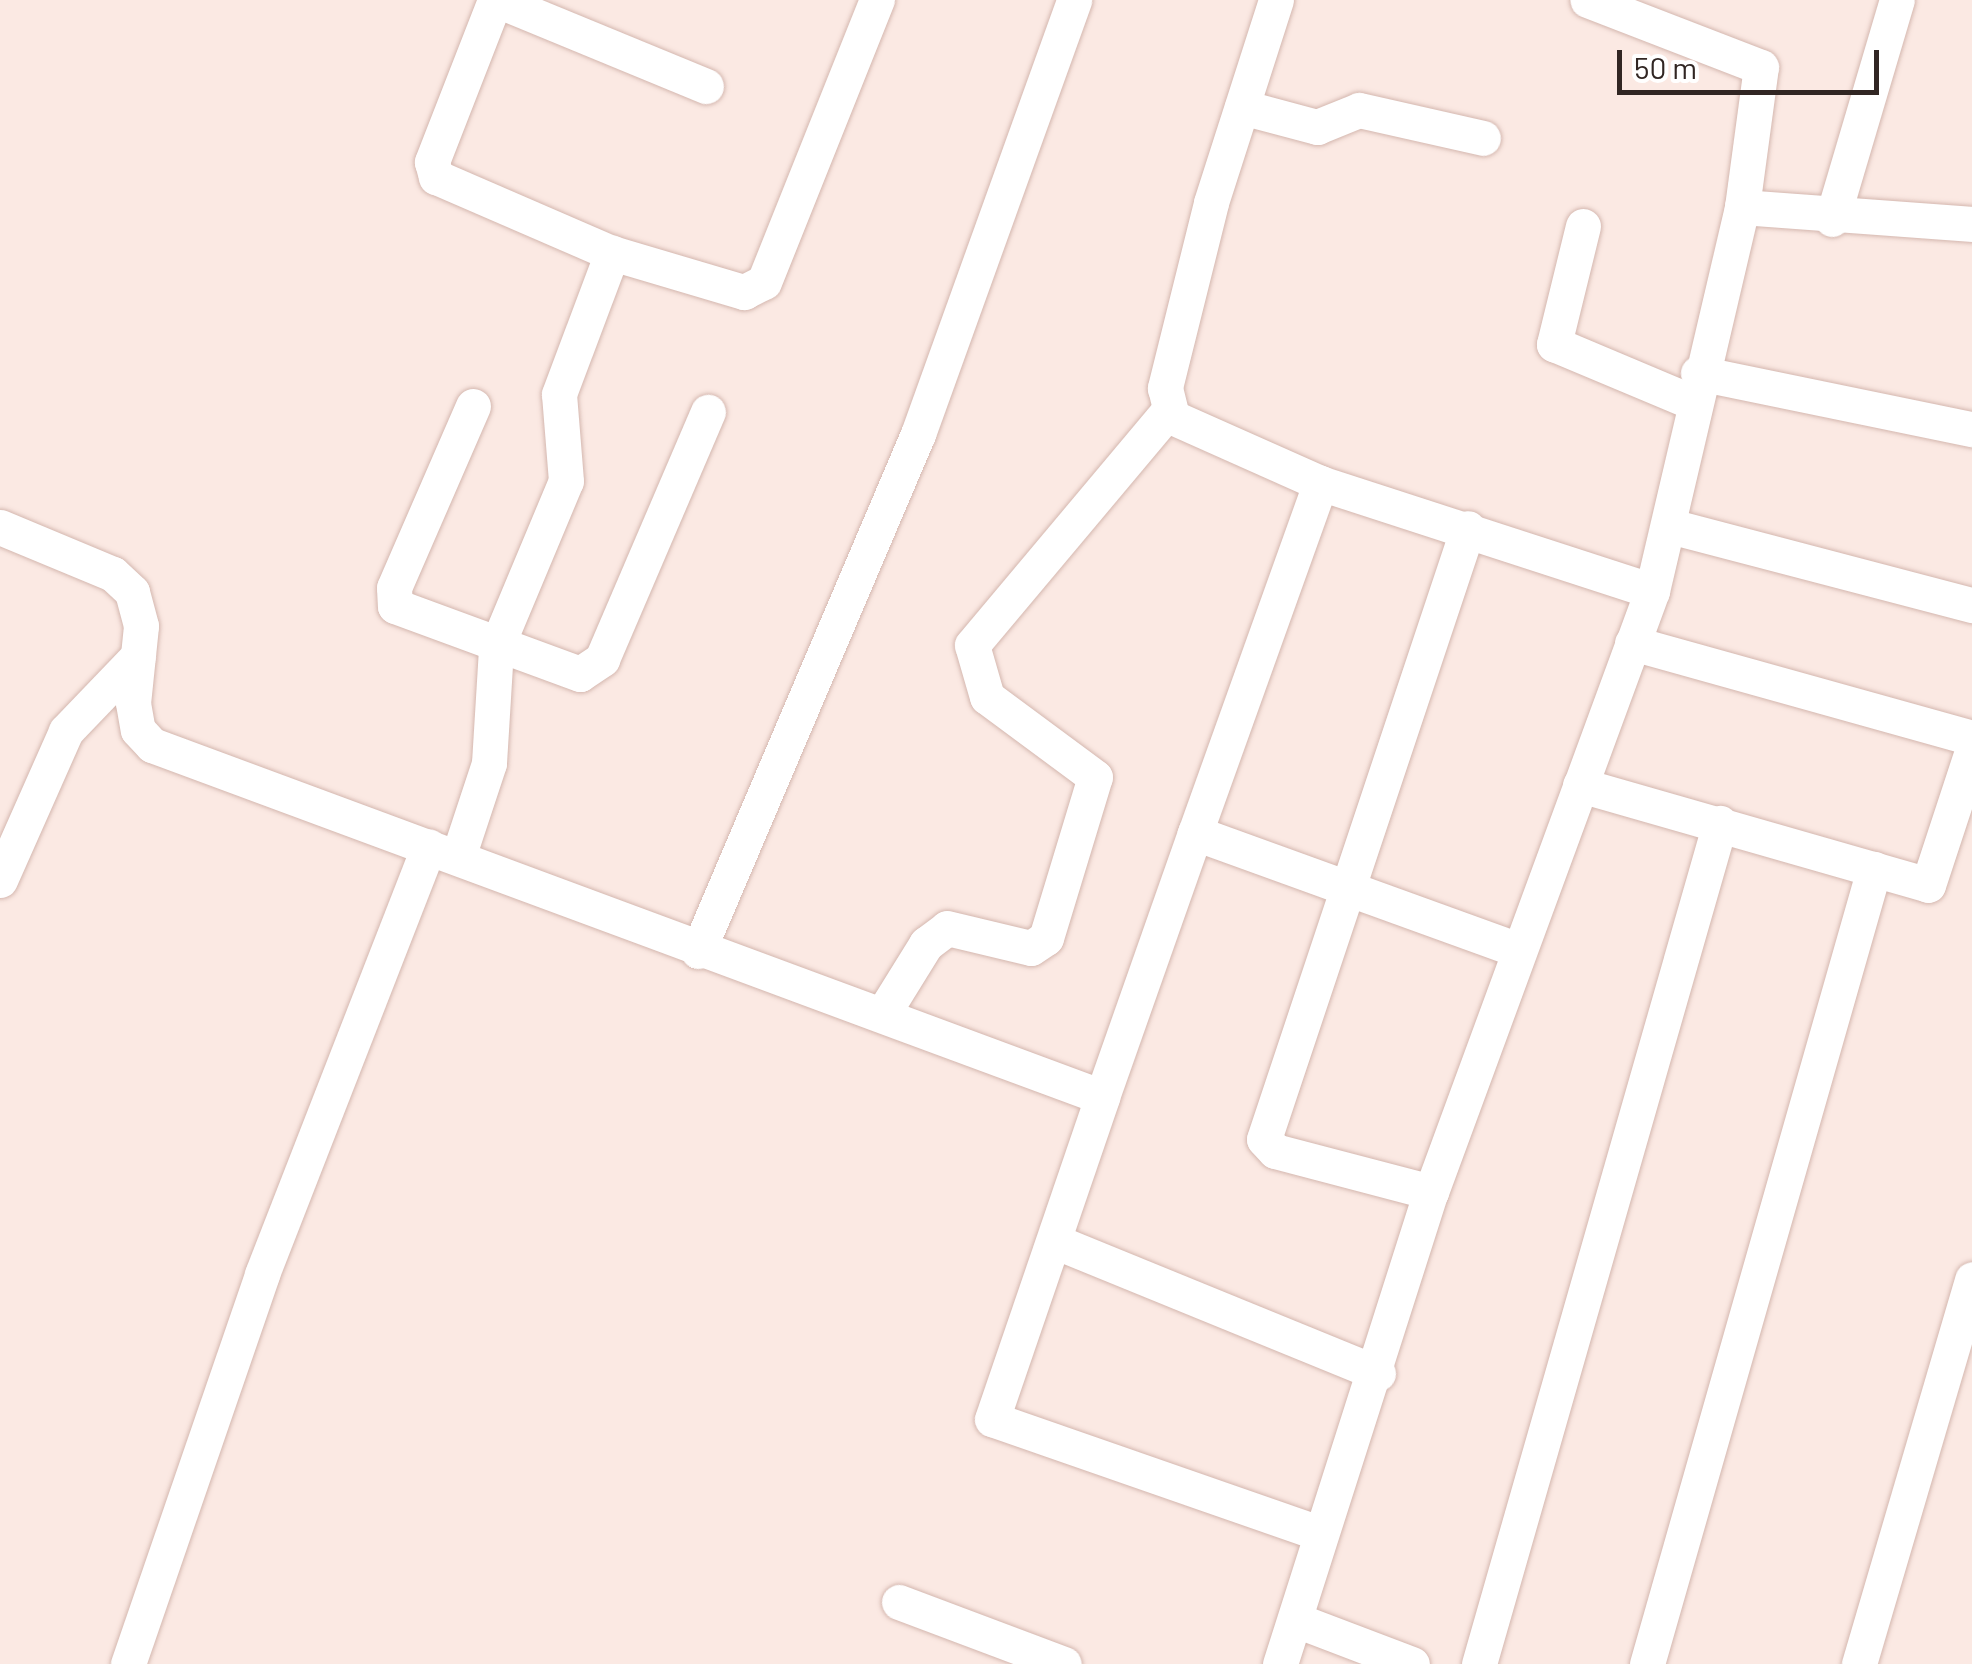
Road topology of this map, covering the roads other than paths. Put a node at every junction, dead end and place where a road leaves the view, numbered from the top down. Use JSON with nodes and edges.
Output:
{"nodes":[{"id":1,"x":496,"y":0,"type":"edge"},
{"id":2,"x":877,"y":0,"type":"edge"},
{"id":3,"x":1074,"y":0,"type":"edge"},
{"id":4,"x":1276,"y":0,"type":"edge"},
{"id":5,"x":1587,"y":0,"type":"edge"},
{"id":6,"x":1897,"y":0,"type":"edge"},
{"id":7,"x":1647,"y":10,"type":"edge"},
{"id":8,"x":706,"y":86,"type":"dead end"},
{"id":9,"x":1242,"y":107,"type":"junction"},
{"id":10,"x":1483,"y":138,"type":"dead end"},
{"id":11,"x":1742,"y":207,"type":"junction"},
{"id":12,"x":1832,"y":220,"type":"junction"},
{"id":13,"x":1972,"y":224,"type":"edge"},
{"id":14,"x":1583,"y":226,"type":"dead end"},
{"id":15,"x":612,"y":253,"type":"junction"},
{"id":16,"x":1695,"y":387,"type":"junction"},
{"id":17,"x":473,"y":406,"type":"dead end"},
{"id":18,"x":1169,"y":410,"type":"junction"},
{"id":19,"x":708,"y":412,"type":"dead end"},
{"id":20,"x":1972,"y":429,"type":"edge"},
{"id":21,"x":1320,"y":483,"type":"junction"},
{"id":22,"x":1670,"y":526,"type":"junction"},
{"id":23,"x":0,"y":527,"type":"edge"},
{"id":24,"x":1468,"y":528,"type":"junction"},
{"id":25,"x":1652,"y":591,"type":"junction"},
{"id":26,"x":1972,"y":605,"type":"edge"},
{"id":27,"x":1632,"y":643,"type":"junction"},
{"id":28,"x":496,"y":648,"type":"junction"},
{"id":29,"x":138,"y":656,"type":"junction"},
{"id":30,"x":1972,"y":738,"type":"edge"},
{"id":31,"x":1972,"y":751,"type":"edge"},
{"id":32,"x":1580,"y":784,"type":"junction"},
{"id":33,"x":1720,"y":823,"type":"junction"},
{"id":34,"x":1194,"y":833,"type":"junction"},
{"id":35,"x":443,"y":851,"type":"junction"},
{"id":36,"x":1874,"y":869,"type":"junction"},
{"id":37,"x":0,"y":880,"type":"edge"},
{"id":38,"x":1348,"y":888,"type":"junction"},
{"id":39,"x":1518,"y":950,"type":"junction"},
{"id":40,"x":698,"y":952,"type":"junction"},
{"id":41,"x":882,"y":1015,"type":"junction"},
{"id":42,"x":1102,"y":1097,"type":"junction"},
{"id":43,"x":1431,"y":1192,"type":"junction"},
{"id":44,"x":1054,"y":1242,"type":"junction"},
{"id":45,"x":1972,"y":1279,"type":"edge"},
{"id":46,"x":1378,"y":1372,"type":"junction"},
{"id":47,"x":1319,"y":1533,"type":"junction"},
{"id":48,"x":898,"y":1602,"type":"dead end"},
{"id":49,"x":1296,"y":1620,"type":"junction"},
{"id":50,"x":128,"y":1664,"type":"edge"},
{"id":51,"x":1064,"y":1664,"type":"edge"},
{"id":52,"x":1280,"y":1664,"type":"edge"},
{"id":53,"x":1412,"y":1664,"type":"edge"},
{"id":54,"x":1479,"y":1664,"type":"edge"},
{"id":55,"x":1647,"y":1664,"type":"edge"},
{"id":56,"x":1859,"y":1664,"type":"edge"}],
"edges":[{"from":1,"to":8,"type":"street"},
{"from":1,"to":15,"type":"street"},
{"from":2,"to":15,"type":"street"},
{"from":3,"to":40,"type":"street"},
{"from":4,"to":9,"type":"street"},
{"from":5,"to":7,"type":"street"},
{"from":6,"to":12,"type":"street"},
{"from":7,"to":11,"type":"street"},
{"from":9,"to":10,"type":"street"},
{"from":9,"to":18,"type":"street"},
{"from":11,"to":12,"type":"street"},
{"from":11,"to":16,"type":"street"},
{"from":12,"to":13,"type":"street"},
{"from":14,"to":16,"type":"street"},
{"from":15,"to":28,"type":"street"},
{"from":16,"to":20,"type":"street"},
{"from":16,"to":22,"type":"street"},
{"from":17,"to":28,"type":"street"},
{"from":18,"to":21,"type":"street"},
{"from":18,"to":41,"type":"street"},
{"from":19,"to":28,"type":"street"},
{"from":21,"to":24,"type":"street"},
{"from":21,"to":34,"type":"street"},
{"from":22,"to":25,"type":"street"},
{"from":22,"to":26,"type":"street"},
{"from":23,"to":29,"type":"street"},
{"from":24,"to":25,"type":"street"},
{"from":24,"to":38,"type":"street"},
{"from":25,"to":27,"type":"street"},
{"from":27,"to":30,"type":"street"},
{"from":27,"to":32,"type":"street"},
{"from":28,"to":35,"type":"street"},
{"from":29,"to":35,"type":"street"},
{"from":29,"to":37,"type":"street"},
{"from":31,"to":36,"type":"street"},
{"from":32,"to":33,"type":"street"},
{"from":32,"to":39,"type":"street"},
{"from":33,"to":36,"type":"street"},
{"from":33,"to":54,"type":"street"},
{"from":34,"to":38,"type":"street"},
{"from":34,"to":42,"type":"street"},
{"from":35,"to":40,"type":"street"},
{"from":35,"to":50,"type":"street"},
{"from":36,"to":55,"type":"street"},
{"from":38,"to":39,"type":"street"},
{"from":38,"to":43,"type":"street"},
{"from":39,"to":43,"type":"street"},
{"from":40,"to":41,"type":"street"},
{"from":41,"to":42,"type":"street"},
{"from":42,"to":44,"type":"street"},
{"from":43,"to":46,"type":"street"},
{"from":44,"to":46,"type":"street"},
{"from":44,"to":47,"type":"street"},
{"from":45,"to":56,"type":"street"},
{"from":46,"to":47,"type":"street"},
{"from":47,"to":49,"type":"street"},
{"from":48,"to":51,"type":"street"},
{"from":49,"to":52,"type":"street"},
{"from":49,"to":53,"type":"street"}]}
